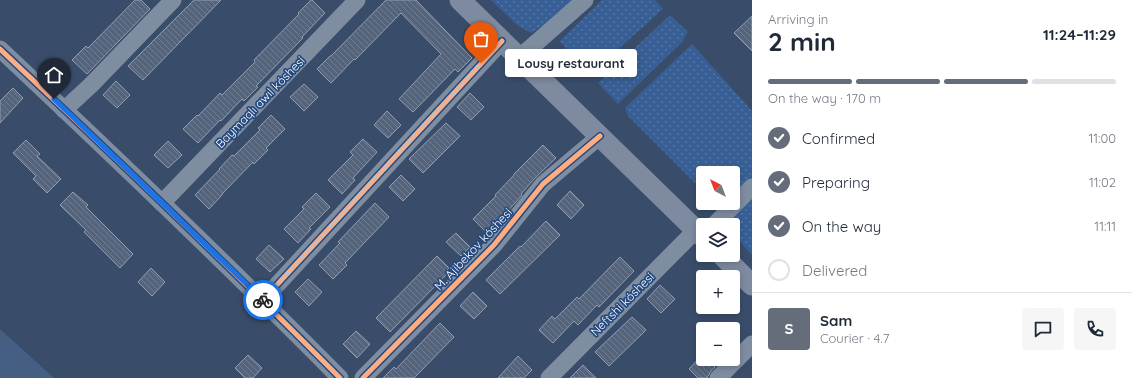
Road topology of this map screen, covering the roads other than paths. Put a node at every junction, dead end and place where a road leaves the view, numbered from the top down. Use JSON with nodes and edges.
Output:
{"nodes":[{"id":1,"x":173,"y":0,"type":"edge"},
{"id":2,"x":357,"y":0,"type":"edge"},
{"id":3,"x":460,"y":0,"type":"edge"},
{"id":4,"x":585,"y":0,"type":"edge"},
{"id":5,"x":502,"y":40,"type":"junction"},
{"id":6,"x":0,"y":49,"type":"edge"},
{"id":7,"x":520,"y":57,"type":"junction"},
{"id":8,"x":64,"y":110,"type":"junction"},
{"id":9,"x":600,"y":136,"type":"junction"},
{"id":10,"x":752,"y":187,"type":"edge"},
{"id":11,"x":162,"y":203,"type":"junction"},
{"id":12,"x":720,"y":218,"type":"edge"},
{"id":13,"x":696,"y":226,"type":"edge"},
{"id":14,"x":696,"y":240,"type":"edge"},
{"id":15,"x":729,"y":262,"type":"edge"},
{"id":16,"x":752,"y":285,"type":"edge"},
{"id":17,"x":263,"y":300,"type":"junction"},
{"id":18,"x":752,"y":344,"type":"edge"},
{"id":19,"x":340,"y":378,"type":"edge"},
{"id":20,"x":363,"y":378,"type":"edge"},
{"id":21,"x":549,"y":378,"type":"edge"},
{"id":22,"x":718,"y":378,"type":"edge"}],
"edges":[{"from":1,"to":8,"type":"street"},
{"from":2,"to":11,"type":"street","name":"Baymaqlı awıl kóshesi"},
{"from":3,"to":5,"type":"main road"},
{"from":4,"to":7,"type":"street"},
{"from":5,"to":7,"type":"main road"},
{"from":5,"to":17,"type":"street"},
{"from":6,"to":8,"type":"street"},
{"from":7,"to":9,"type":"main road"},
{"from":8,"to":11,"type":"street"},
{"from":9,"to":13,"type":"main road"},
{"from":9,"to":20,"type":"street","name":"M. Ajibekov kóshesi"},
{"from":10,"to":12,"type":"street","name":"Neftshi kóshesi"},
{"from":11,"to":17,"type":"street"},
{"from":14,"to":21,"type":"street","name":"Neftshi kóshesi"},
{"from":15,"to":16,"type":"main road"},
{"from":17,"to":19,"type":"street"},
{"from":18,"to":22,"type":"street"}]}
